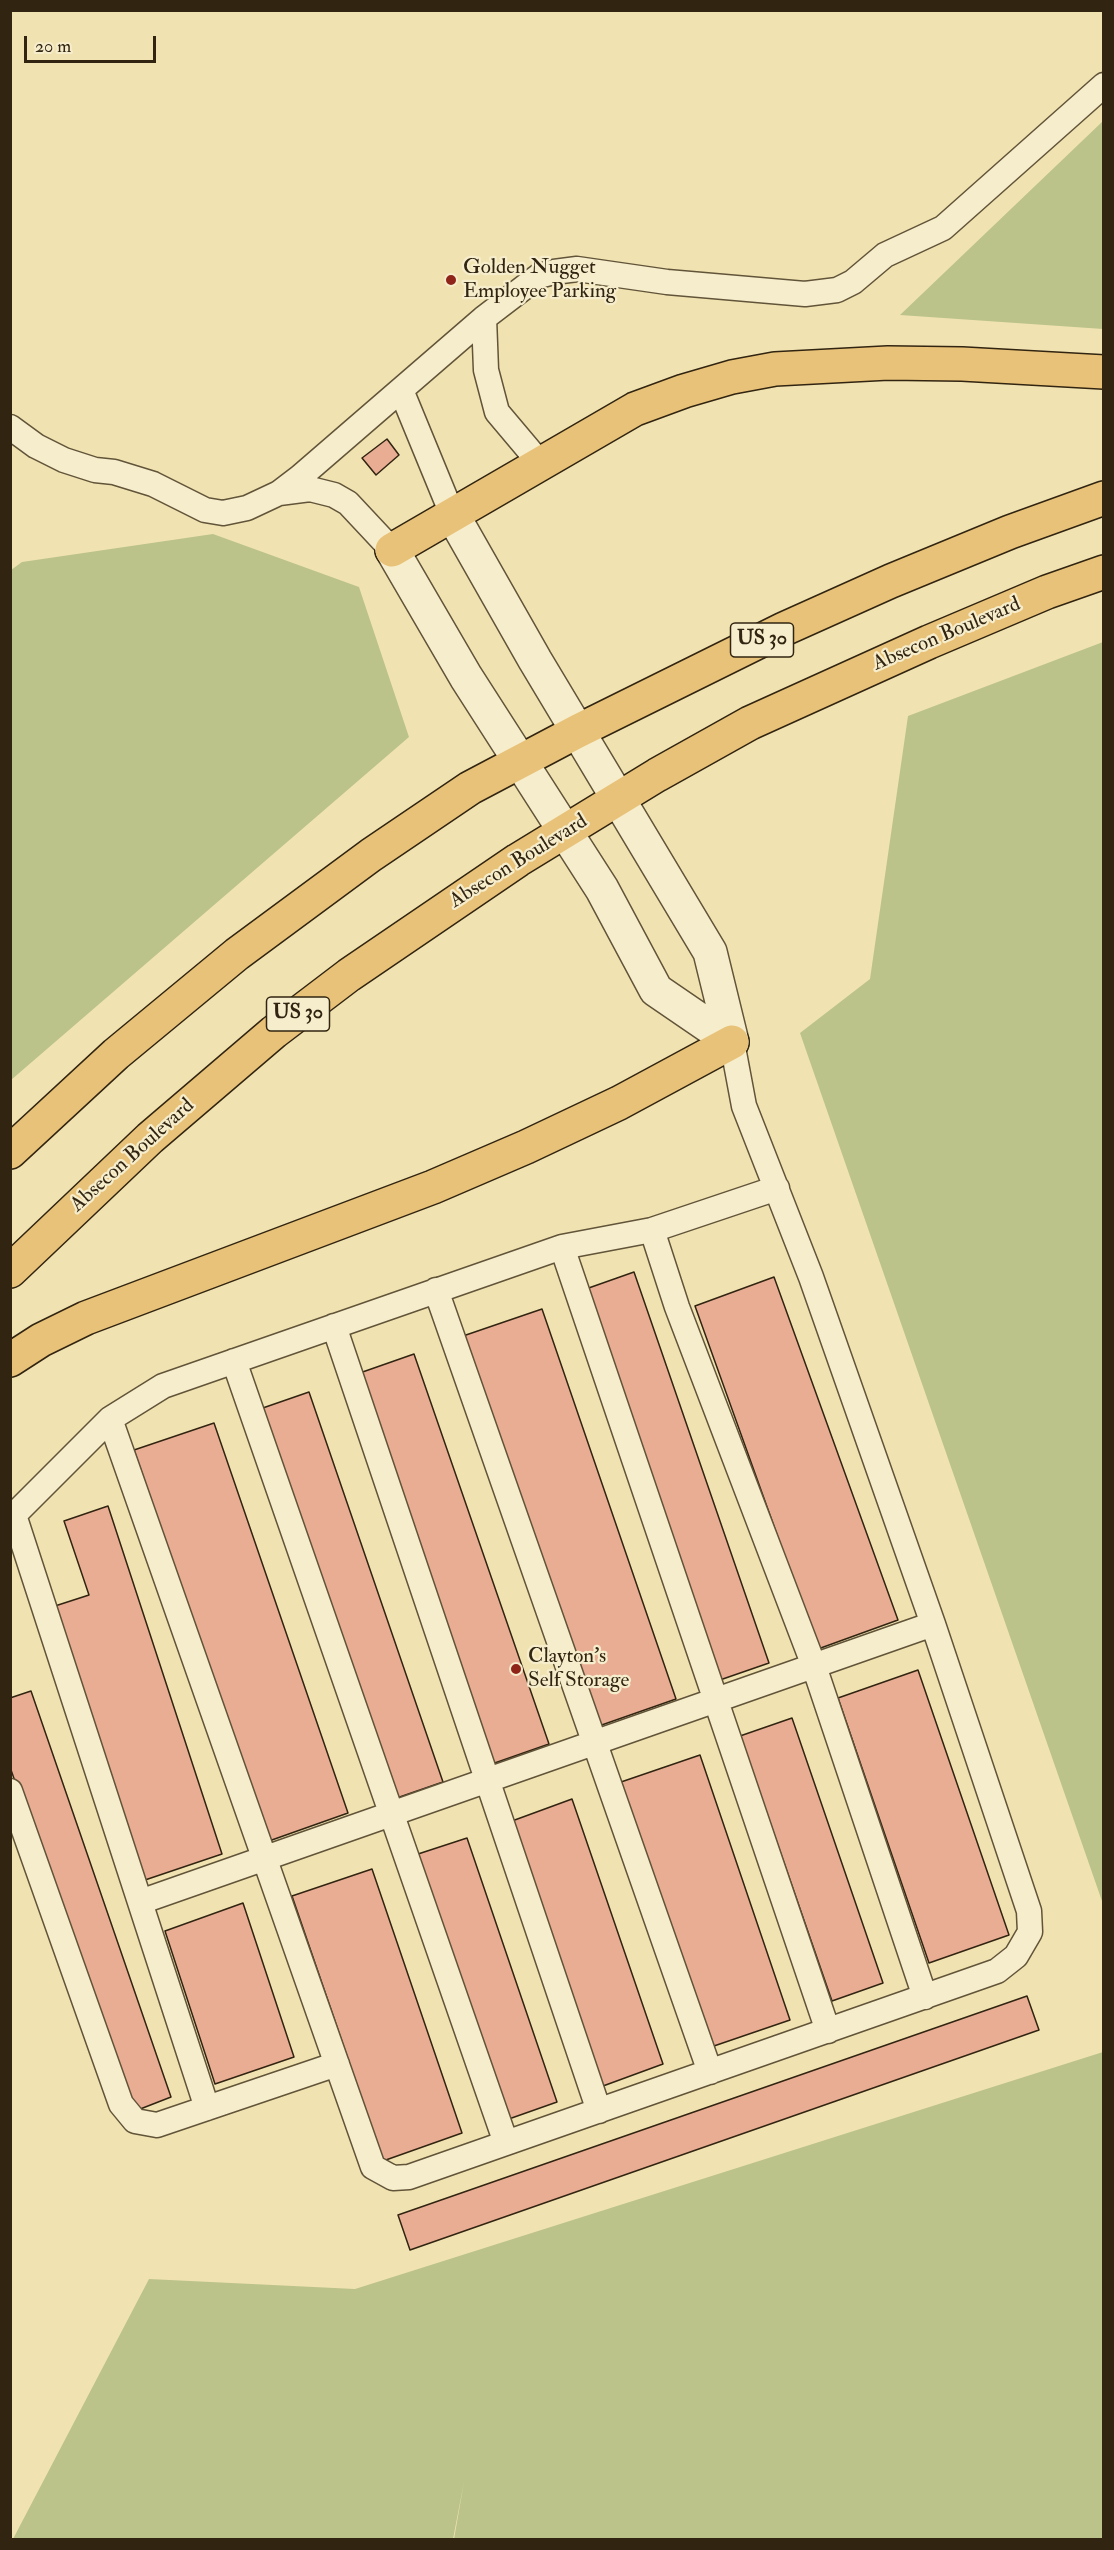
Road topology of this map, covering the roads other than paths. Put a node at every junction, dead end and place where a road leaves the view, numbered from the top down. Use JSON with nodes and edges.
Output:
{"nodes":[{"id":1,"x":1104,"y":85,"type":"edge"},
{"id":2,"x":484,"y":318,"type":"junction"},
{"id":3,"x":1104,"y":372,"type":"edge"},
{"id":4,"x":401,"y":390,"type":"junction"},
{"id":5,"x":10,"y":428,"type":"edge"},
{"id":6,"x":540,"y":463,"type":"junction"},
{"id":7,"x":279,"y":493,"type":"junction"},
{"id":8,"x":1104,"y":498,"type":"edge"},
{"id":9,"x":452,"y":514,"type":"junction"},
{"id":10,"x":392,"y":550,"type":"junction"},
{"id":11,"x":1104,"y":572,"type":"edge"},
{"id":12,"x":578,"y":731,"type":"junction"},
{"id":13,"x":521,"y":761,"type":"junction"},
{"id":14,"x":619,"y":798,"type":"junction"},
{"id":15,"x":565,"y":832,"type":"junction"},
{"id":16,"x":732,"y":1042,"type":"junction"},
{"id":17,"x":10,"y":1152,"type":"edge"},
{"id":18,"x":777,"y":1188,"type":"junction"},
{"id":19,"x":652,"y":1230,"type":"junction"},
{"id":20,"x":562,"y":1247,"type":"junction"},
{"id":21,"x":10,"y":1271,"type":"edge"},
{"id":22,"x":436,"y":1290,"type":"junction"},
{"id":23,"x":334,"y":1326,"type":"junction"},
{"id":24,"x":10,"y":1360,"type":"edge"},
{"id":25,"x":234,"y":1361,"type":"junction"},
{"id":26,"x":110,"y":1419,"type":"junction"},
{"id":27,"x":12,"y":1517,"type":"edge"},
{"id":28,"x":933,"y":1624,"type":"junction"},
{"id":29,"x":814,"y":1666,"type":"junction"},
{"id":30,"x":715,"y":1700,"type":"junction"},
{"id":31,"x":595,"y":1743,"type":"junction"},
{"id":32,"x":487,"y":1780,"type":"junction"},
{"id":33,"x":10,"y":1791,"type":"edge"},
{"id":34,"x":391,"y":1814,"type":"junction"},
{"id":35,"x":265,"y":1858,"type":"junction"},
{"id":36,"x":140,"y":1902,"type":"junction"},
{"id":37,"x":925,"y":1997,"type":"junction"},
{"id":38,"x":828,"y":2031,"type":"junction"},
{"id":39,"x":337,"y":2064,"type":"junction"},
{"id":40,"x":710,"y":2072,"type":"junction"},
{"id":41,"x":207,"y":2108,"type":"junction"},
{"id":42,"x":599,"y":2111,"type":"junction"},
{"id":43,"x":506,"y":2143,"type":"junction"}],
"edges":[{"from":1,"to":2,"type":"lane"},
{"from":2,"to":4,"type":"lane"},
{"from":2,"to":6,"type":"lane"},
{"from":3,"to":6,"type":"highway"},
{"from":4,"to":7,"type":"lane"},
{"from":4,"to":9,"type":"lane"},
{"from":5,"to":7,"type":"lane"},
{"from":6,"to":9,"type":"highway"},
{"from":7,"to":10,"type":"lane"},
{"from":8,"to":12,"type":"highway","number":"US 30"},
{"from":9,"to":10,"type":"highway"},
{"from":9,"to":12,"type":"street"},
{"from":10,"to":13,"type":"street"},
{"from":11,"to":14,"type":"highway","name":"Absecon Boulevard","number":"US 30"},
{"from":12,"to":13,"type":"highway","number":"US 30"},
{"from":12,"to":14,"type":"street"},
{"from":13,"to":15,"type":"street"},
{"from":13,"to":17,"type":"highway","number":"US 30"},
{"from":14,"to":15,"type":"highway","name":"Absecon Boulevard","number":"US 30"},
{"from":14,"to":16,"type":"street"},
{"from":15,"to":16,"type":"street"},
{"from":15,"to":21,"type":"highway","name":"Absecon Boulevard","number":"US 30"},
{"from":16,"to":18,"type":"lane"},
{"from":16,"to":24,"type":"highway"},
{"from":18,"to":19,"type":"lane"},
{"from":18,"to":28,"type":"lane"},
{"from":19,"to":20,"type":"lane"},
{"from":19,"to":29,"type":"lane"},
{"from":20,"to":22,"type":"lane"},
{"from":20,"to":30,"type":"lane"},
{"from":22,"to":23,"type":"lane"},
{"from":22,"to":31,"type":"lane"},
{"from":23,"to":25,"type":"lane"},
{"from":23,"to":32,"type":"lane"},
{"from":25,"to":26,"type":"lane"},
{"from":25,"to":34,"type":"lane"},
{"from":26,"to":27,"type":"lane"},
{"from":26,"to":35,"type":"lane"},
{"from":27,"to":36,"type":"lane"},
{"from":28,"to":29,"type":"lane"},
{"from":28,"to":37,"type":"lane"},
{"from":29,"to":30,"type":"lane"},
{"from":29,"to":37,"type":"lane"},
{"from":30,"to":31,"type":"lane"},
{"from":30,"to":38,"type":"lane"},
{"from":31,"to":32,"type":"lane"},
{"from":31,"to":40,"type":"lane"},
{"from":32,"to":34,"type":"lane"},
{"from":32,"to":42,"type":"lane"},
{"from":33,"to":41,"type":"lane"},
{"from":34,"to":35,"type":"lane"},
{"from":34,"to":43,"type":"lane"},
{"from":35,"to":36,"type":"lane"},
{"from":35,"to":39,"type":"lane"},
{"from":36,"to":41,"type":"lane"},
{"from":37,"to":38,"type":"lane"},
{"from":38,"to":40,"type":"lane"},
{"from":39,"to":41,"type":"lane"},
{"from":39,"to":43,"type":"lane"},
{"from":40,"to":42,"type":"lane"},
{"from":42,"to":43,"type":"lane"}]}
